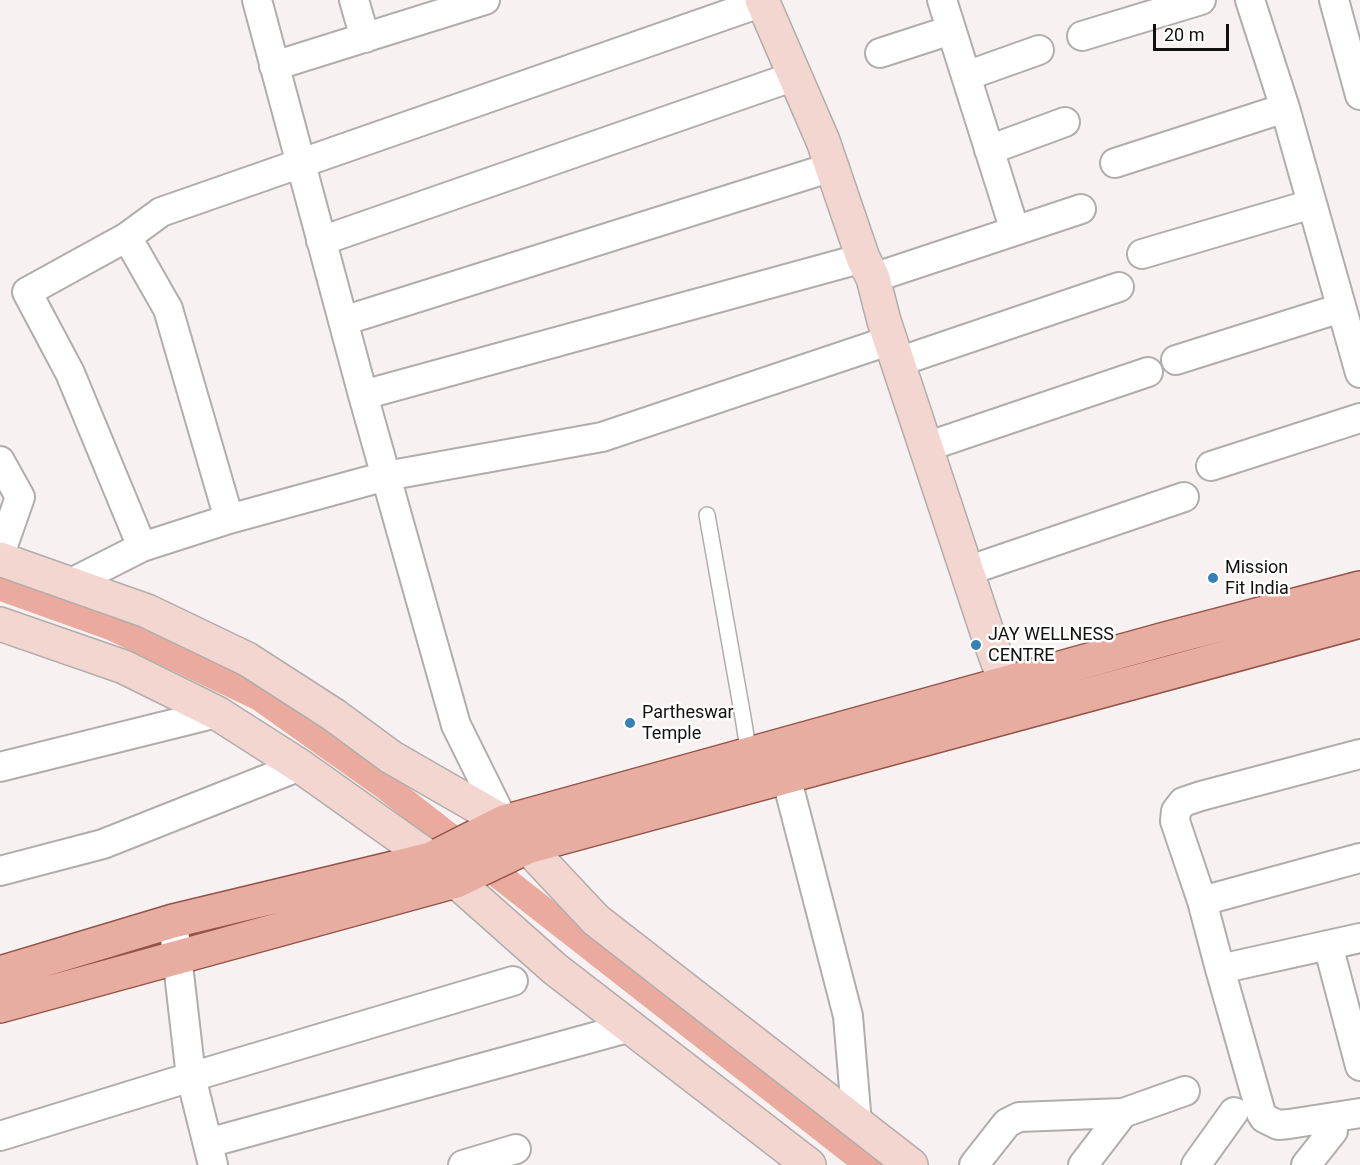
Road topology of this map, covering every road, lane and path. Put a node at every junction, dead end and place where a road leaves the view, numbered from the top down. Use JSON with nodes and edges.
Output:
{"nodes":[{"id":1,"x":256,"y":0,"type":"edge"},
{"id":2,"x":354,"y":0,"type":"edge"},
{"id":3,"x":485,"y":0,"type":"edge"},
{"id":4,"x":942,"y":0,"type":"edge"},
{"id":5,"x":1201,"y":0,"type":"edge"},
{"id":6,"x":1250,"y":0,"type":"edge"},
{"id":7,"x":1334,"y":0,"type":"edge"},
{"id":8,"x":762,"y":1,"type":"edge"},
{"id":9,"x":951,"y":30,"type":"junction"},
{"id":10,"x":1082,"y":36,"type":"dead end"},
{"id":11,"x":365,"y":38,"type":"junction"},
{"id":12,"x":1353,"y":46,"type":"edge"},
{"id":13,"x":1039,"y":50,"type":"dead end"},
{"id":14,"x":880,"y":53,"type":"dead end"},
{"id":15,"x":274,"y":66,"type":"junction"},
{"id":16,"x":795,"y":76,"type":"junction"},
{"id":17,"x":966,"y":76,"type":"junction"},
{"id":18,"x":1360,"y":95,"type":"edge"},
{"id":19,"x":1285,"y":108,"type":"junction"},
{"id":20,"x":1065,"y":122,"type":"dead end"},
{"id":21,"x":989,"y":150,"type":"junction"},
{"id":22,"x":301,"y":163,"type":"junction"},
{"id":23,"x":1115,"y":163,"type":"dead end"},
{"id":24,"x":832,"y":167,"type":"junction"},
{"id":25,"x":1311,"y":204,"type":"junction"},
{"id":26,"x":1081,"y":209,"type":"dead end"},
{"id":27,"x":1015,"y":231,"type":"junction"},
{"id":28,"x":127,"y":237,"type":"junction"},
{"id":29,"x":321,"y":241,"type":"junction"},
{"id":30,"x":1142,"y":254,"type":"dead end"},
{"id":31,"x":868,"y":268,"type":"junction"},
{"id":32,"x":1119,"y":287,"type":"dead end"},
{"id":33,"x":1341,"y":308,"type":"junction"},
{"id":34,"x":343,"y":321,"type":"junction"},
{"id":35,"x":894,"y":351,"type":"junction"},
{"id":36,"x":1176,"y":360,"type":"dead end"},
{"id":37,"x":1148,"y":372,"type":"dead end"},
{"id":38,"x":1360,"y":374,"type":"edge"},
{"id":39,"x":363,"y":395,"type":"junction"},
{"id":40,"x":1360,"y":418,"type":"edge"},
{"id":41,"x":926,"y":447,"type":"junction"},
{"id":42,"x":0,"y":461,"type":"edge"},
{"id":43,"x":1211,"y":466,"type":"dead end"},
{"id":44,"x":386,"y":476,"type":"junction"},
{"id":45,"x":1184,"y":496,"type":"dead end"},
{"id":46,"x":707,"y":515,"type":"dead end"},
{"id":47,"x":229,"y":519,"type":"junction"},
{"id":48,"x":142,"y":547,"type":"junction"},
{"id":49,"x":0,"y":554,"type":"edge"},
{"id":50,"x":0,"y":560,"type":"edge"},
{"id":51,"x":967,"y":571,"type":"junction"},
{"id":52,"x":71,"y":583,"type":"junction"},
{"id":53,"x":1360,"y":588,"type":"edge"},
{"id":54,"x":1360,"y":621,"type":"edge"},
{"id":55,"x":0,"y":624,"type":"edge"},
{"id":56,"x":1006,"y":683,"type":"junction"},
{"id":57,"x":218,"y":713,"type":"junction"},
{"id":58,"x":1017,"y":714,"type":"junction"},
{"id":59,"x":1360,"y":754,"type":"edge"},
{"id":60,"x":771,"y":760,"type":"junction"},
{"id":61,"x":0,"y":766,"type":"edge"},
{"id":62,"x":300,"y":766,"type":"junction"},
{"id":63,"x":493,"y":827,"type":"junction"},
{"id":64,"x":515,"y":853,"type":"junction"},
{"id":65,"x":1360,"y":858,"type":"edge"},
{"id":66,"x":431,"y":859,"type":"junction"},
{"id":67,"x":0,"y":871,"type":"edge"},
{"id":68,"x":456,"y":881,"type":"junction"},
{"id":69,"x":1202,"y":901,"type":"junction"},
{"id":70,"x":173,"y":921,"type":"junction"},
{"id":71,"x":1360,"y":938,"type":"edge"},
{"id":72,"x":1328,"y":945,"type":"junction"},
{"id":73,"x":178,"y":959,"type":"junction"},
{"id":74,"x":1220,"y":969,"type":"junction"},
{"id":75,"x":0,"y":973,"type":"edge"},
{"id":76,"x":513,"y":981,"type":"dead end"},
{"id":77,"x":0,"y":1006,"type":"edge"},
{"id":78,"x":631,"y":1028,"type":"junction"},
{"id":79,"x":1360,"y":1066,"type":"edge"},
{"id":80,"x":191,"y":1077,"type":"junction"},
{"id":81,"x":1185,"y":1091,"type":"dead end"},
{"id":82,"x":1234,"y":1112,"type":"dead end"},
{"id":83,"x":1124,"y":1113,"type":"junction"},
{"id":84,"x":1360,"y":1113,"type":"edge"},
{"id":85,"x":857,"y":1124,"type":"junction"},
{"id":86,"x":1333,"y":1131,"type":"dead end"},
{"id":87,"x":0,"y":1136,"type":"edge"},
{"id":88,"x":516,"y":1149,"type":"dead end"},
{"id":89,"x":210,"y":1154,"type":"edge"},
{"id":90,"x":463,"y":1165,"type":"edge"},
{"id":91,"x":809,"y":1165,"type":"edge"},
{"id":92,"x":911,"y":1165,"type":"edge"},
{"id":93,"x":974,"y":1165,"type":"edge"},
{"id":94,"x":1083,"y":1165,"type":"edge"},
{"id":95,"x":1196,"y":1165,"type":"edge"},
{"id":96,"x":1306,"y":1165,"type":"edge"}],
"edges":[{"from":1,"to":15,"type":"street"},
{"from":2,"to":11,"type":"street"},
{"from":3,"to":11,"type":"street"},
{"from":4,"to":9,"type":"street"},
{"from":5,"to":10,"type":"street"},
{"from":6,"to":19,"type":"street"},
{"from":7,"to":12,"type":"street"},
{"from":8,"to":16,"type":"street"},
{"from":8,"to":22,"type":"street"},
{"from":9,"to":14,"type":"street"},
{"from":9,"to":17,"type":"street"},
{"from":11,"to":15,"type":"street"},
{"from":12,"to":18,"type":"street"},
{"from":13,"to":17,"type":"street"},
{"from":15,"to":22,"type":"street"},
{"from":16,"to":24,"type":"street"},
{"from":16,"to":29,"type":"street"},
{"from":17,"to":21,"type":"street"},
{"from":19,"to":23,"type":"street"},
{"from":19,"to":25,"type":"street"},
{"from":20,"to":21,"type":"street"},
{"from":21,"to":27,"type":"street"},
{"from":22,"to":28,"type":"street"},
{"from":22,"to":29,"type":"street"},
{"from":24,"to":31,"type":"street"},
{"from":24,"to":34,"type":"street"},
{"from":25,"to":30,"type":"street"},
{"from":25,"to":33,"type":"street"},
{"from":26,"to":27,"type":"street"},
{"from":27,"to":31,"type":"street"},
{"from":28,"to":47,"type":"street"},
{"from":28,"to":48,"type":"street"},
{"from":29,"to":34,"type":"street"},
{"from":31,"to":35,"type":"street"},
{"from":31,"to":39,"type":"street"},
{"from":32,"to":35,"type":"street"},
{"from":33,"to":36,"type":"street"},
{"from":33,"to":38,"type":"street"},
{"from":34,"to":39,"type":"street"},
{"from":35,"to":41,"type":"street"},
{"from":35,"to":44,"type":"street"},
{"from":37,"to":41,"type":"street"},
{"from":39,"to":44,"type":"street"},
{"from":40,"to":43,"type":"street"},
{"from":41,"to":51,"type":"street"},
{"from":42,"to":49,"type":"street"},
{"from":44,"to":47,"type":"street"},
{"from":44,"to":63,"type":"street"},
{"from":45,"to":51,"type":"street"},
{"from":46,"to":60,"type":"lane"},
{"from":47,"to":48,"type":"street"},
{"from":48,"to":52,"type":"street"},
{"from":50,"to":52,"type":"street"},
{"from":51,"to":56,"type":"street"},
{"from":52,"to":63,"type":"street"},
{"from":53,"to":56,"type":"main road"},
{"from":54,"to":58,"type":"main road"},
{"from":55,"to":57,"type":"street"},
{"from":56,"to":58,"type":"street"},
{"from":56,"to":60,"type":"main road"},
{"from":57,"to":61,"type":"street"},
{"from":57,"to":62,"type":"street"},
{"from":58,"to":60,"type":"main road"},
{"from":59,"to":69,"type":"street"},
{"from":60,"to":63,"type":"main road"},
{"from":60,"to":64,"type":"main road"},
{"from":60,"to":85,"type":"street"},
{"from":62,"to":66,"type":"street"},
{"from":62,"to":67,"type":"street"},
{"from":63,"to":64,"type":"street"},
{"from":63,"to":66,"type":"main road"},
{"from":64,"to":68,"type":"main road"},
{"from":64,"to":85,"type":"street"},
{"from":65,"to":69,"type":"street"},
{"from":66,"to":68,"type":"street"},
{"from":66,"to":70,"type":"main road"},
{"from":68,"to":73,"type":"main road"},
{"from":68,"to":78,"type":"street"},
{"from":69,"to":74,"type":"street"},
{"from":70,"to":73,"type":"street"},
{"from":70,"to":75,"type":"main road"},
{"from":71,"to":72,"type":"street"},
{"from":72,"to":74,"type":"street"},
{"from":72,"to":79,"type":"street"},
{"from":73,"to":77,"type":"main road"},
{"from":73,"to":80,"type":"street"},
{"from":74,"to":84,"type":"street"},
{"from":76,"to":80,"type":"street"},
{"from":78,"to":89,"type":"street"},
{"from":78,"to":91,"type":"street"},
{"from":80,"to":87,"type":"street"},
{"from":80,"to":89,"type":"street"},
{"from":81,"to":83,"type":"street"},
{"from":82,"to":95,"type":"street"},
{"from":83,"to":93,"type":"street"},
{"from":83,"to":94,"type":"street"},
{"from":85,"to":92,"type":"street"},
{"from":86,"to":96,"type":"street"},
{"from":88,"to":90,"type":"street"}]}
